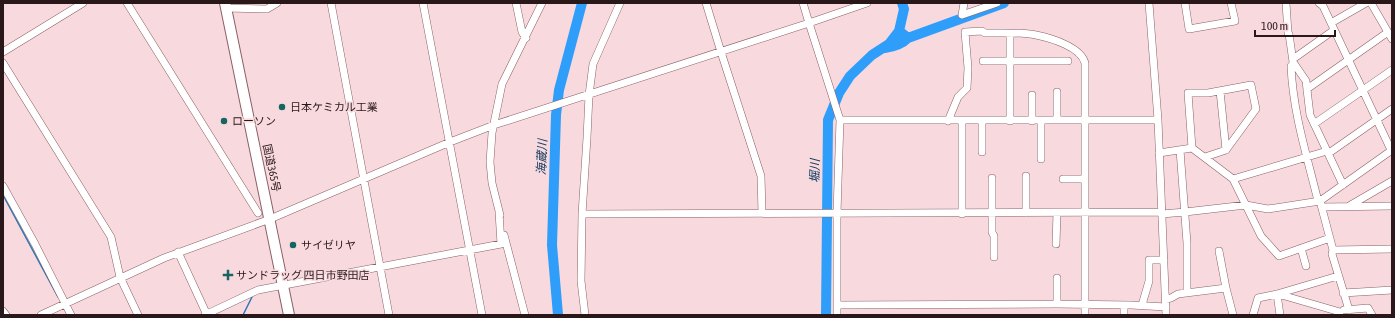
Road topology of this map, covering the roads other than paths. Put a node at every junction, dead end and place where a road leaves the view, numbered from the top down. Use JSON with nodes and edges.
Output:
{"nodes":[{"id":1,"x":83,"y":3,"type":"edge"},
{"id":2,"x":127,"y":3,"type":"edge"},
{"id":3,"x":277,"y":3,"type":"edge"},
{"id":4,"x":331,"y":3,"type":"edge"},
{"id":5,"x":424,"y":3,"type":"edge"},
{"id":6,"x":516,"y":3,"type":"edge"},
{"id":7,"x":542,"y":3,"type":"edge"},
{"id":8,"x":620,"y":3,"type":"edge"},
{"id":9,"x":706,"y":3,"type":"edge"},
{"id":10,"x":802,"y":3,"type":"edge"},
{"id":11,"x":866,"y":3,"type":"edge"},
{"id":12,"x":964,"y":3,"type":"edge"},
{"id":13,"x":997,"y":3,"type":"edge"},
{"id":14,"x":1149,"y":3,"type":"edge"},
{"id":15,"x":1185,"y":3,"type":"edge"},
{"id":16,"x":1232,"y":3,"type":"edge"},
{"id":17,"x":1286,"y":3,"type":"edge"},
{"id":18,"x":1319,"y":3,"type":"edge"},
{"id":19,"x":1366,"y":3,"type":"edge"},
{"id":20,"x":1371,"y":3,"type":"edge"},
{"id":21,"x":225,"y":6,"type":"edge"},
{"id":22,"x":809,"y":22,"type":"junction"},
{"id":23,"x":1331,"y":23,"type":"junction"},
{"id":24,"x":1334,"y":30,"type":"junction"},
{"id":25,"x":1388,"y":32,"type":"junction"},
{"id":26,"x":1010,"y":34,"type":"junction"},
{"id":27,"x":526,"y":38,"type":"junction"},
{"id":28,"x":1392,"y":39,"type":"edge"},
{"id":29,"x":3,"y":52,"type":"edge"},
{"id":30,"x":721,"y":52,"type":"junction"},
{"id":31,"x":1010,"y":60,"type":"junction"},
{"id":32,"x":1348,"y":60,"type":"junction"},
{"id":33,"x":983,"y":61,"type":"dead end"},
{"id":34,"x":1068,"y":61,"type":"dead end"},
{"id":35,"x":1293,"y":61,"type":"junction"},
{"id":36,"x":3,"y":63,"type":"edge"},
{"id":37,"x":1392,"y":70,"type":"edge"},
{"id":38,"x":1307,"y":89,"type":"junction"},
{"id":39,"x":1362,"y":90,"type":"junction"},
{"id":40,"x":1220,"y":91,"type":"junction"},
{"id":41,"x":1056,"y":92,"type":"dead end"},
{"id":42,"x":589,"y":95,"type":"junction"},
{"id":43,"x":1032,"y":95,"type":"dead end"},
{"id":44,"x":1392,"y":109,"type":"edge"},
{"id":45,"x":840,"y":120,"type":"junction"},
{"id":46,"x":1057,"y":120,"type":"junction"},
{"id":47,"x":1158,"y":120,"type":"junction"},
{"id":48,"x":1377,"y":120,"type":"junction"},
{"id":49,"x":948,"y":121,"type":"junction"},
{"id":50,"x":962,"y":121,"type":"junction"},
{"id":51,"x":982,"y":121,"type":"junction"},
{"id":52,"x":1010,"y":121,"type":"junction"},
{"id":53,"x":1032,"y":121,"type":"junction"},
{"id":54,"x":1041,"y":121,"type":"junction"},
{"id":55,"x":1085,"y":121,"type":"junction"},
{"id":56,"x":1314,"y":124,"type":"junction"},
{"id":57,"x":494,"y":125,"type":"junction"},
{"id":58,"x":450,"y":142,"type":"junction"},
{"id":59,"x":1192,"y":148,"type":"junction"},
{"id":60,"x":1180,"y":150,"type":"junction"},
{"id":61,"x":1226,"y":150,"type":"junction"},
{"id":62,"x":1392,"y":151,"type":"edge"},
{"id":63,"x":982,"y":152,"type":"dead end"},
{"id":64,"x":1328,"y":152,"type":"junction"},
{"id":65,"x":1159,"y":153,"type":"junction"},
{"id":66,"x":1205,"y":157,"type":"junction"},
{"id":67,"x":1307,"y":157,"type":"junction"},
{"id":68,"x":1041,"y":159,"type":"dead end"},
{"id":69,"x":1026,"y":176,"type":"dead end"},
{"id":70,"x":992,"y":178,"type":"dead end"},
{"id":71,"x":363,"y":179,"type":"junction"},
{"id":72,"x":1063,"y":179,"type":"dead end"},
{"id":73,"x":1085,"y":179,"type":"junction"},
{"id":74,"x":1233,"y":179,"type":"junction"},
{"id":75,"x":1392,"y":181,"type":"edge"},
{"id":76,"x":1343,"y":184,"type":"junction"},
{"id":77,"x":3,"y":186,"type":"edge"},
{"id":78,"x":1320,"y":203,"type":"junction"},
{"id":79,"x":1246,"y":205,"type":"junction"},
{"id":80,"x":1392,"y":206,"type":"edge"},
{"id":81,"x":1348,"y":207,"type":"junction"},
{"id":82,"x":499,"y":212,"type":"junction"},
{"id":83,"x":1185,"y":212,"type":"junction"},
{"id":84,"x":258,"y":213,"type":"dead end"},
{"id":85,"x":836,"y":213,"type":"junction"},
{"id":86,"x":1026,"y":213,"type":"junction"},
{"id":87,"x":1057,"y":213,"type":"junction"},
{"id":88,"x":1084,"y":213,"type":"junction"},
{"id":89,"x":1162,"y":213,"type":"junction"},
{"id":90,"x":582,"y":214,"type":"junction"},
{"id":91,"x":762,"y":214,"type":"junction"},
{"id":92,"x":962,"y":214,"type":"junction"},
{"id":93,"x":992,"y":214,"type":"junction"},
{"id":94,"x":270,"y":219,"type":"junction"},
{"id":95,"x":1330,"y":238,"type":"junction"},
{"id":96,"x":1056,"y":244,"type":"dead end"},
{"id":97,"x":1301,"y":248,"type":"junction"},
{"id":98,"x":469,"y":249,"type":"junction"},
{"id":99,"x":1392,"y":249,"type":"edge"},
{"id":100,"x":1333,"y":250,"type":"junction"},
{"id":101,"x":1219,"y":251,"type":"dead end"},
{"id":102,"x":178,"y":252,"type":"junction"},
{"id":103,"x":994,"y":256,"type":"dead end"},
{"id":104,"x":1164,"y":260,"type":"junction"},
{"id":105,"x":1306,"y":266,"type":"dead end"},
{"id":106,"x":380,"y":267,"type":"junction"},
{"id":107,"x":1338,"y":276,"type":"junction"},
{"id":108,"x":120,"y":277,"type":"junction"},
{"id":109,"x":1057,"y":278,"type":"dead end"},
{"id":110,"x":283,"y":284,"type":"junction"},
{"id":111,"x":1226,"y":288,"type":"junction"},
{"id":112,"x":1392,"y":290,"type":"edge"},
{"id":113,"x":1187,"y":293,"type":"junction"},
{"id":114,"x":1343,"y":293,"type":"junction"},
{"id":115,"x":1277,"y":294,"type":"junction"},
{"id":116,"x":65,"y":303,"type":"junction"},
{"id":117,"x":1166,"y":303,"type":"junction"},
{"id":118,"x":1057,"y":304,"type":"junction"},
{"id":119,"x":837,"y":305,"type":"junction"},
{"id":120,"x":1085,"y":305,"type":"junction"},
{"id":121,"x":1124,"y":305,"type":"junction"},
{"id":122,"x":1142,"y":305,"type":"junction"},
{"id":123,"x":1349,"y":310,"type":"junction"},
{"id":124,"x":3,"y":311,"type":"edge"},
{"id":125,"x":1340,"y":314,"type":"edge"},
{"id":126,"x":6,"y":315,"type":"edge"},
{"id":127,"x":41,"y":315,"type":"edge"},
{"id":128,"x":71,"y":315,"type":"edge"},
{"id":129,"x":138,"y":315,"type":"edge"},
{"id":130,"x":206,"y":315,"type":"edge"},
{"id":131,"x":289,"y":315,"type":"edge"},
{"id":132,"x":389,"y":315,"type":"edge"},
{"id":133,"x":482,"y":315,"type":"edge"},
{"id":134,"x":525,"y":315,"type":"edge"},
{"id":135,"x":585,"y":315,"type":"edge"},
{"id":136,"x":837,"y":315,"type":"edge"},
{"id":137,"x":1085,"y":315,"type":"edge"},
{"id":138,"x":1124,"y":315,"type":"edge"},
{"id":139,"x":1166,"y":315,"type":"edge"},
{"id":140,"x":1233,"y":315,"type":"edge"},
{"id":141,"x":1253,"y":315,"type":"edge"},
{"id":142,"x":1280,"y":315,"type":"edge"},
{"id":143,"x":1372,"y":315,"type":"edge"}],
"edges":[{"from":1,"to":29,"type":"street"},
{"from":2,"to":84,"type":"street"},
{"from":3,"to":21,"type":"street"},
{"from":4,"to":71,"type":"street"},
{"from":5,"to":58,"type":"street"},
{"from":6,"to":27,"type":"street"},
{"from":7,"to":27,"type":"street"},
{"from":8,"to":42,"type":"street"},
{"from":9,"to":30,"type":"street"},
{"from":10,"to":22,"type":"street"},
{"from":11,"to":22,"type":"street"},
{"from":12,"to":13,"type":"street"},
{"from":14,"to":47,"type":"street"},
{"from":15,"to":16,"type":"street"},
{"from":17,"to":35,"type":"street"},
{"from":18,"to":23,"type":"street"},
{"from":19,"to":23,"type":"street"},
{"from":20,"to":25,"type":"street"},
{"from":21,"to":94,"type":"highway","name":"国道365号"},
{"from":22,"to":30,"type":"street"},
{"from":22,"to":45,"type":"street"},
{"from":23,"to":24,"type":"street"},
{"from":24,"to":32,"type":"street"},
{"from":24,"to":35,"type":"street"},
{"from":25,"to":28,"type":"street"},
{"from":25,"to":32,"type":"street"},
{"from":26,"to":31,"type":"street"},
{"from":26,"to":49,"type":"street"},
{"from":26,"to":55,"type":"street"},
{"from":27,"to":57,"type":"street"},
{"from":30,"to":42,"type":"street"},
{"from":30,"to":91,"type":"street"},
{"from":31,"to":33,"type":"street"},
{"from":31,"to":34,"type":"street"},
{"from":31,"to":52,"type":"street"},
{"from":32,"to":38,"type":"street"},
{"from":32,"to":39,"type":"street"},
{"from":35,"to":38,"type":"street"},
{"from":35,"to":67,"type":"street"},
{"from":36,"to":108,"type":"street"},
{"from":37,"to":39,"type":"street"},
{"from":38,"to":56,"type":"street"},
{"from":39,"to":48,"type":"street"},
{"from":39,"to":56,"type":"street"},
{"from":40,"to":59,"type":"street"},
{"from":40,"to":61,"type":"street"},
{"from":40,"to":61,"type":"street"},
{"from":41,"to":46,"type":"street"},
{"from":42,"to":57,"type":"street"},
{"from":42,"to":90,"type":"street"},
{"from":43,"to":53,"type":"street"},
{"from":44,"to":48,"type":"street"},
{"from":45,"to":49,"type":"street"},
{"from":45,"to":85,"type":"street"},
{"from":46,"to":54,"type":"street"},
{"from":46,"to":55,"type":"street"},
{"from":47,"to":55,"type":"street"},
{"from":47,"to":65,"type":"street"},
{"from":48,"to":62,"type":"street"},
{"from":48,"to":64,"type":"street"},
{"from":49,"to":50,"type":"street"},
{"from":50,"to":51,"type":"street"},
{"from":50,"to":92,"type":"street"},
{"from":51,"to":52,"type":"street"},
{"from":51,"to":63,"type":"street"},
{"from":52,"to":53,"type":"street"},
{"from":53,"to":54,"type":"street"},
{"from":54,"to":68,"type":"street"},
{"from":55,"to":73,"type":"street"},
{"from":56,"to":64,"type":"street"},
{"from":57,"to":58,"type":"street"},
{"from":57,"to":82,"type":"street"},
{"from":58,"to":71,"type":"street"},
{"from":58,"to":98,"type":"street"},
{"from":59,"to":60,"type":"street"},
{"from":59,"to":66,"type":"street"},
{"from":60,"to":65,"type":"street"},
{"from":60,"to":83,"type":"street"},
{"from":61,"to":66,"type":"street"},
{"from":62,"to":76,"type":"street"},
{"from":64,"to":67,"type":"street"},
{"from":64,"to":76,"type":"street"},
{"from":65,"to":89,"type":"street"},
{"from":66,"to":74,"type":"street"},
{"from":67,"to":74,"type":"street"},
{"from":67,"to":78,"type":"street"},
{"from":69,"to":86,"type":"street"},
{"from":70,"to":93,"type":"street"},
{"from":71,"to":94,"type":"street"},
{"from":71,"to":106,"type":"street"},
{"from":72,"to":73,"type":"street"},
{"from":73,"to":88,"type":"street"},
{"from":74,"to":79,"type":"street"},
{"from":75,"to":81,"type":"street"},
{"from":76,"to":78,"type":"street"},
{"from":77,"to":116,"type":"street"},
{"from":78,"to":79,"type":"street"},
{"from":78,"to":81,"type":"street"},
{"from":78,"to":95,"type":"street"},
{"from":79,"to":83,"type":"street"},
{"from":79,"to":97,"type":"street"},
{"from":80,"to":81,"type":"street"},
{"from":82,"to":98,"type":"street"},
{"from":82,"to":134,"type":"street"},
{"from":83,"to":89,"type":"street"},
{"from":83,"to":113,"type":"street"},
{"from":85,"to":91,"type":"street"},
{"from":85,"to":92,"type":"street"},
{"from":85,"to":119,"type":"street"},
{"from":86,"to":87,"type":"street"},
{"from":86,"to":93,"type":"street"},
{"from":87,"to":88,"type":"street"},
{"from":87,"to":96,"type":"street"},
{"from":88,"to":89,"type":"street"},
{"from":88,"to":120,"type":"street"},
{"from":89,"to":104,"type":"street"},
{"from":90,"to":91,"type":"street"},
{"from":90,"to":135,"type":"street"},
{"from":92,"to":93,"type":"street"},
{"from":93,"to":103,"type":"street"},
{"from":94,"to":102,"type":"street"},
{"from":94,"to":110,"type":"highway","name":"国道365号"},
{"from":95,"to":97,"type":"street"},
{"from":95,"to":100,"type":"street"},
{"from":97,"to":105,"type":"street"},
{"from":98,"to":106,"type":"street"},
{"from":98,"to":133,"type":"street"},
{"from":99,"to":100,"type":"street"},
{"from":100,"to":107,"type":"street"},
{"from":101,"to":111,"type":"street"},
{"from":102,"to":108,"type":"street"},
{"from":102,"to":130,"type":"street"},
{"from":104,"to":117,"type":"street"},
{"from":104,"to":122,"type":"street"},
{"from":106,"to":110,"type":"street"},
{"from":106,"to":132,"type":"street"},
{"from":107,"to":114,"type":"street"},
{"from":107,"to":115,"type":"street"},
{"from":108,"to":116,"type":"street"},
{"from":108,"to":129,"type":"street"},
{"from":109,"to":118,"type":"street"},
{"from":110,"to":130,"type":"street"},
{"from":110,"to":131,"type":"highway","name":"国道365号"},
{"from":111,"to":113,"type":"street"},
{"from":111,"to":140,"type":"street"},
{"from":112,"to":114,"type":"street"},
{"from":113,"to":117,"type":"street"},
{"from":114,"to":123,"type":"street"},
{"from":115,"to":125,"type":"street"},
{"from":115,"to":141,"type":"street"},
{"from":115,"to":142,"type":"street"},
{"from":116,"to":127,"type":"street"},
{"from":116,"to":128,"type":"street"},
{"from":117,"to":122,"type":"street"},
{"from":117,"to":139,"type":"street"},
{"from":118,"to":119,"type":"street"},
{"from":118,"to":120,"type":"street"},
{"from":119,"to":136,"type":"street"},
{"from":120,"to":121,"type":"street"},
{"from":120,"to":137,"type":"street"},
{"from":121,"to":122,"type":"street"},
{"from":121,"to":138,"type":"street"},
{"from":123,"to":125,"type":"street"},
{"from":123,"to":143,"type":"street"},
{"from":124,"to":126,"type":"street"}]}
